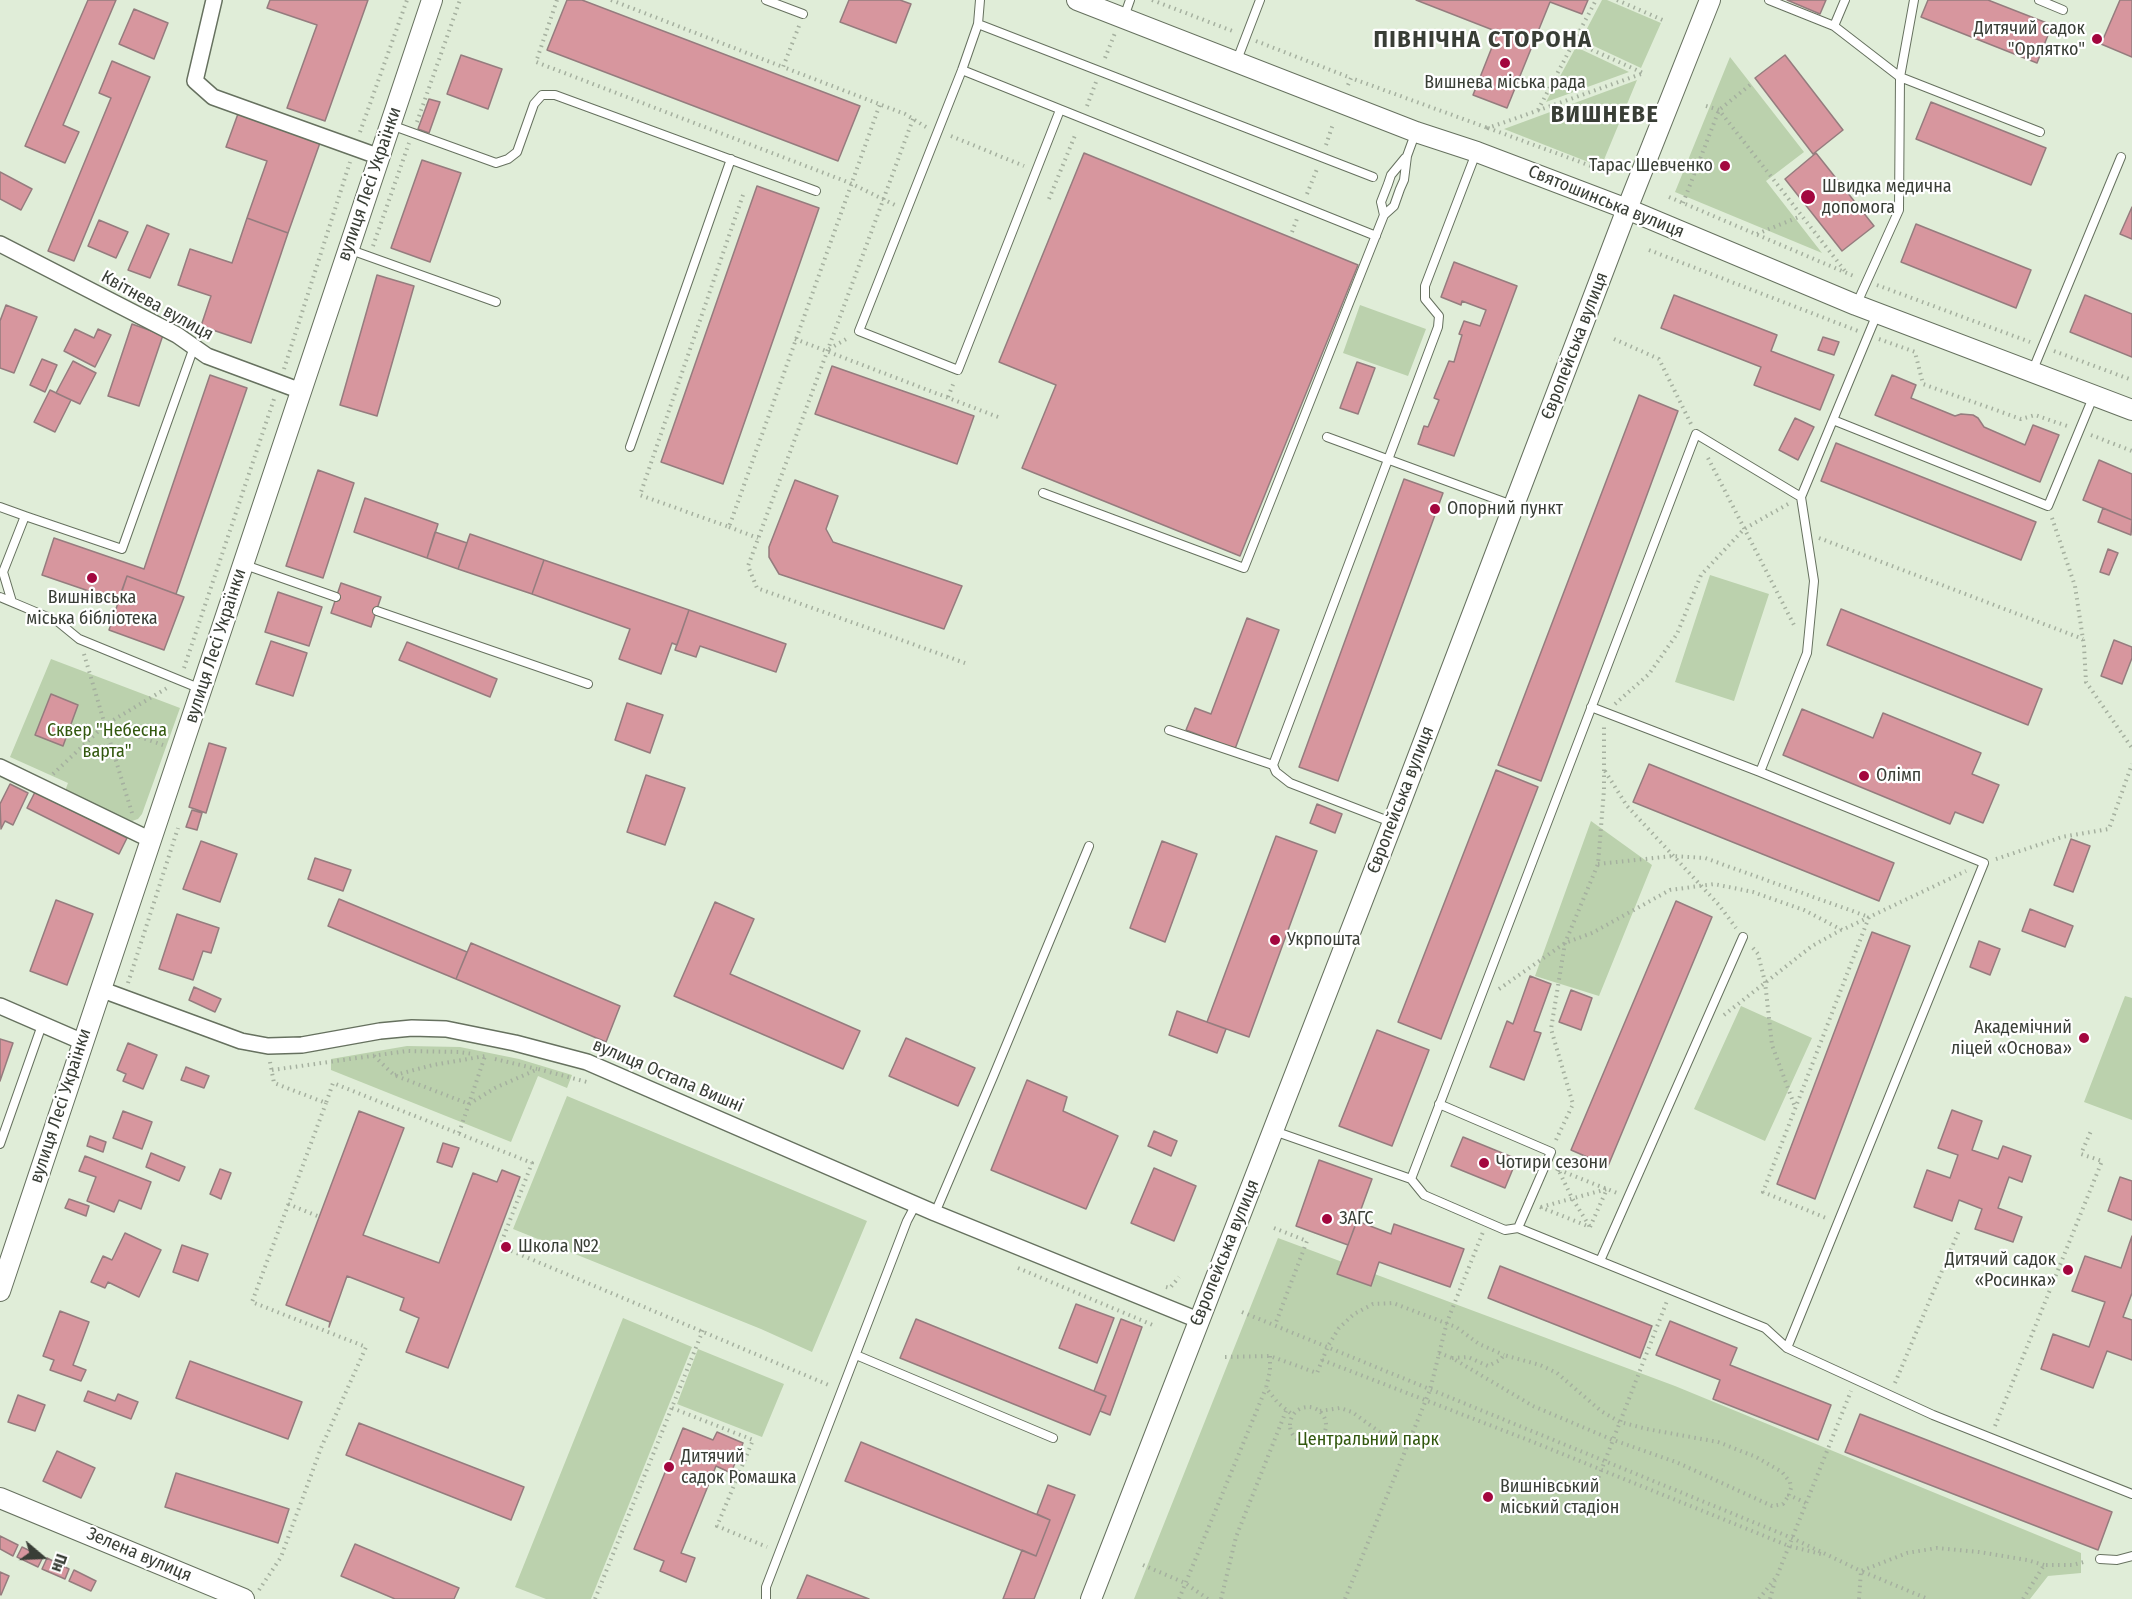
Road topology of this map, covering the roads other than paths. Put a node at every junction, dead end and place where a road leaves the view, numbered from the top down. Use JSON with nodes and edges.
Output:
{"nodes":[{"id":1,"x":214,"y":0,"type":"edge"},
{"id":2,"x":432,"y":0,"type":"edge"},
{"id":3,"x":766,"y":0,"type":"edge"},
{"id":4,"x":980,"y":0,"type":"edge"},
{"id":5,"x":1077,"y":0,"type":"edge"},
{"id":6,"x":1260,"y":0,"type":"edge"},
{"id":7,"x":1710,"y":0,"type":"edge"},
{"id":8,"x":1769,"y":0,"type":"edge"},
{"id":9,"x":1845,"y":0,"type":"edge"},
{"id":10,"x":1914,"y":0,"type":"edge"},
{"id":11,"x":2039,"y":0,"type":"edge"},
{"id":12,"x":2063,"y":10,"type":"dead end"},
{"id":13,"x":803,"y":14,"type":"road end"},
{"id":14,"x":1123,"y":16,"type":"edge"},
{"id":15,"x":978,"y":24,"type":"junction"},
{"id":16,"x":1834,"y":26,"type":"junction"},
{"id":17,"x":1236,"y":61,"type":"junction"},
{"id":18,"x":962,"y":70,"type":"junction"},
{"id":19,"x":1900,"y":77,"type":"junction"},
{"id":20,"x":1060,"y":110,"type":"junction"},
{"id":21,"x":391,"y":125,"type":"junction"},
{"id":22,"x":1416,"y":132,"type":"junction"},
{"id":23,"x":2040,"y":132,"type":"dead end"},
{"id":24,"x":1477,"y":152,"type":"junction"},
{"id":25,"x":380,"y":156,"type":"junction"},
{"id":26,"x":1407,"y":156,"type":"junction"},
{"id":27,"x":2121,"y":157,"type":"dead end"},
{"id":28,"x":731,"y":159,"type":"junction"},
{"id":29,"x":1373,"y":177,"type":"dead end"},
{"id":30,"x":816,"y":191,"type":"dead end"},
{"id":31,"x":1627,"y":209,"type":"junction"},
{"id":32,"x":1384,"y":215,"type":"junction"},
{"id":33,"x":1376,"y":236,"type":"junction"},
{"id":34,"x":0,"y":244,"type":"edge"},
{"id":35,"x":348,"y":249,"type":"junction"},
{"id":36,"x":496,"y":302,"type":"dead end"},
{"id":37,"x":1856,"y":305,"type":"junction"},
{"id":38,"x":1878,"y":312,"type":"junction"},
{"id":39,"x":194,"y":347,"type":"junction"},
{"id":40,"x":2032,"y":373,"type":"junction"},
{"id":41,"x":301,"y":391,"type":"junction"},
{"id":42,"x":2094,"y":394,"type":"junction"},
{"id":43,"x":2132,"y":410,"type":"edge"},
{"id":44,"x":1833,"y":420,"type":"junction"},
{"id":45,"x":1328,"y":437,"type":"dead end"},
{"id":46,"x":630,"y":447,"type":"dead end"},
{"id":47,"x":1389,"y":459,"type":"junction"},
{"id":48,"x":1043,"y":493,"type":"dead end"},
{"id":49,"x":1802,"y":497,"type":"junction"},
{"id":50,"x":1514,"y":505,"type":"junction"},
{"id":51,"x":0,"y":507,"type":"edge"},
{"id":52,"x":25,"y":516,"type":"junction"},
{"id":53,"x":243,"y":565,"type":"junction"},
{"id":54,"x":0,"y":597,"type":"edge"},
{"id":55,"x":336,"y":597,"type":"dead end"},
{"id":56,"x":12,"y":602,"type":"junction"},
{"id":57,"x":377,"y":611,"type":"dead end"},
{"id":58,"x":588,"y":684,"type":"dead end"},
{"id":59,"x":202,"y":690,"type":"junction"},
{"id":60,"x":1592,"y":707,"type":"junction"},
{"id":61,"x":1169,"y":730,"type":"dead end"},
{"id":62,"x":1273,"y":765,"type":"junction"},
{"id":63,"x":0,"y":767,"type":"edge"},
{"id":64,"x":1760,"y":772,"type":"junction"},
{"id":65,"x":1392,"y":822,"type":"junction"},
{"id":66,"x":145,"y":836,"type":"junction"},
{"id":67,"x":1089,"y":846,"type":"dead end"},
{"id":68,"x":1743,"y":937,"type":"road end"},
{"id":69,"x":100,"y":989,"type":"junction"},
{"id":70,"x":0,"y":1006,"type":"edge"},
{"id":71,"x":42,"y":1025,"type":"junction"},
{"id":72,"x":83,"y":1042,"type":"junction"},
{"id":73,"x":1439,"y":1104,"type":"junction"},
{"id":74,"x":1273,"y":1130,"type":"junction"},
{"id":75,"x":0,"y":1144,"type":"edge"},
{"id":76,"x":1411,"y":1179,"type":"junction"},
{"id":77,"x":916,"y":1204,"type":"junction"},
{"id":78,"x":935,"y":1213,"type":"junction"},
{"id":79,"x":1518,"y":1228,"type":"junction"},
{"id":80,"x":1600,"y":1262,"type":"junction"},
{"id":81,"x":0,"y":1291,"type":"edge"},
{"id":82,"x":1198,"y":1320,"type":"junction"},
{"id":83,"x":1787,"y":1347,"type":"junction"},
{"id":84,"x":856,"y":1355,"type":"junction"},
{"id":85,"x":1053,"y":1438,"type":"dead end"},
{"id":86,"x":2132,"y":1494,"type":"edge"},
{"id":87,"x":0,"y":1498,"type":"edge"},
{"id":88,"x":2132,"y":1556,"type":"edge"},
{"id":89,"x":2100,"y":1558,"type":"road end"},
{"id":90,"x":244,"y":1599,"type":"edge"},
{"id":91,"x":766,"y":1599,"type":"edge"},
{"id":92,"x":1091,"y":1599,"type":"edge"}],
"edges":[{"from":1,"to":25,"type":"street"},
{"from":2,"to":21,"type":"street","name":"вулиця Лесі Українки"},
{"from":3,"to":13,"type":"lane"},
{"from":4,"to":15,"type":"lane"},
{"from":5,"to":14,"type":"street","name":"Святошинська вулиця"},
{"from":6,"to":17,"type":"lane"},
{"from":7,"to":31,"type":"street","name":"Європейська вулиця"},
{"from":8,"to":16,"type":"lane"},
{"from":9,"to":16,"type":"lane"},
{"from":10,"to":19,"type":"lane"},
{"from":11,"to":12,"type":"lane"},
{"from":14,"to":17,"type":"street","name":"Святошинська вулиця"},
{"from":15,"to":18,"type":"lane"},
{"from":15,"to":29,"type":"lane"},
{"from":16,"to":19,"type":"lane"},
{"from":17,"to":22,"type":"street","name":"Святошинська вулиця"},
{"from":18,"to":20,"type":"lane"},
{"from":18,"to":20,"type":"lane"},
{"from":19,"to":23,"type":"lane"},
{"from":19,"to":37,"type":"lane"},
{"from":20,"to":33,"type":"lane"},
{"from":21,"to":25,"type":"street","name":"вулиця Лесі Українки"},
{"from":21,"to":28,"type":"lane"},
{"from":22,"to":24,"type":"street","name":"Святошинська вулиця"},
{"from":22,"to":26,"type":"lane"},
{"from":24,"to":31,"type":"street","name":"Святошинська вулиця"},
{"from":24,"to":47,"type":"lane"},
{"from":25,"to":35,"type":"street","name":"вулиця Лесі Українки"},
{"from":26,"to":32,"type":"lane"},
{"from":26,"to":32,"type":"lane"},
{"from":27,"to":40,"type":"lane"},
{"from":28,"to":30,"type":"lane"},
{"from":28,"to":46,"type":"lane"},
{"from":31,"to":37,"type":"street","name":"Святошинська вулиця"},
{"from":31,"to":50,"type":"street","name":"Європейська вулиця"},
{"from":32,"to":33,"type":"lane"},
{"from":33,"to":48,"type":"lane"},
{"from":34,"to":39,"type":"street","name":"Квітнева вулиця"},
{"from":35,"to":36,"type":"lane"},
{"from":35,"to":41,"type":"street","name":"вулиця Лесі Українки"},
{"from":37,"to":38,"type":"street","name":"Святошинська вулиця"},
{"from":38,"to":40,"type":"street","name":"Святошинська вулиця"},
{"from":38,"to":44,"type":"lane"},
{"from":39,"to":41,"type":"street","name":"Квітнева вулиця"},
{"from":39,"to":52,"type":"lane"},
{"from":40,"to":42,"type":"street","name":"Святошинська вулиця"},
{"from":41,"to":53,"type":"street","name":"вулиця Лесі Українки"},
{"from":42,"to":43,"type":"street","name":"Святошинська вулиця"},
{"from":42,"to":44,"type":"lane"},
{"from":44,"to":49,"type":"lane"},
{"from":45,"to":47,"type":"lane"},
{"from":47,"to":50,"type":"lane"},
{"from":47,"to":62,"type":"lane"},
{"from":49,"to":60,"type":"lane"},
{"from":49,"to":64,"type":"lane"},
{"from":50,"to":65,"type":"street","name":"Європейська вулиця"},
{"from":51,"to":52,"type":"lane"},
{"from":52,"to":56,"type":"lane"},
{"from":53,"to":55,"type":"lane"},
{"from":53,"to":59,"type":"street","name":"вулиця Лесі Українки"},
{"from":54,"to":56,"type":"lane"},
{"from":56,"to":59,"type":"lane"},
{"from":57,"to":58,"type":"lane"},
{"from":59,"to":66,"type":"street","name":"вулиця Лесі Українки"},
{"from":60,"to":64,"type":"lane"},
{"from":60,"to":73,"type":"lane"},
{"from":61,"to":62,"type":"lane"},
{"from":62,"to":65,"type":"lane"},
{"from":63,"to":66,"type":"street"},
{"from":64,"to":83,"type":"lane"},
{"from":65,"to":74,"type":"street","name":"Європейська вулиця"},
{"from":66,"to":69,"type":"street","name":"вулиця Лесі Українки"},
{"from":67,"to":78,"type":"lane"},
{"from":68,"to":80,"type":"lane"},
{"from":69,"to":72,"type":"street","name":"вулиця Лесі Українки"},
{"from":69,"to":77,"type":"street","name":"вулиця Остапа Вишні"},
{"from":70,"to":71,"type":"street"},
{"from":71,"to":72,"type":"street"},
{"from":71,"to":75,"type":"lane"},
{"from":72,"to":81,"type":"street","name":"вулиця Лесі Українки"},
{"from":73,"to":76,"type":"lane"},
{"from":73,"to":79,"type":"lane"},
{"from":74,"to":76,"type":"lane"},
{"from":74,"to":82,"type":"street","name":"Європейська вулиця"},
{"from":76,"to":79,"type":"lane"},
{"from":77,"to":78,"type":"street","name":"вулиця Остапа Вишні"},
{"from":77,"to":84,"type":"lane"},
{"from":78,"to":82,"type":"street","name":"вулиця Остапа Вишні"},
{"from":79,"to":80,"type":"lane"},
{"from":80,"to":83,"type":"lane"},
{"from":82,"to":92,"type":"street","name":"Європейська вулиця"},
{"from":83,"to":86,"type":"lane"},
{"from":84,"to":85,"type":"lane"},
{"from":84,"to":91,"type":"lane"},
{"from":87,"to":90,"type":"street","name":"Зелена вулиця"},
{"from":88,"to":89,"type":"lane"}]}
